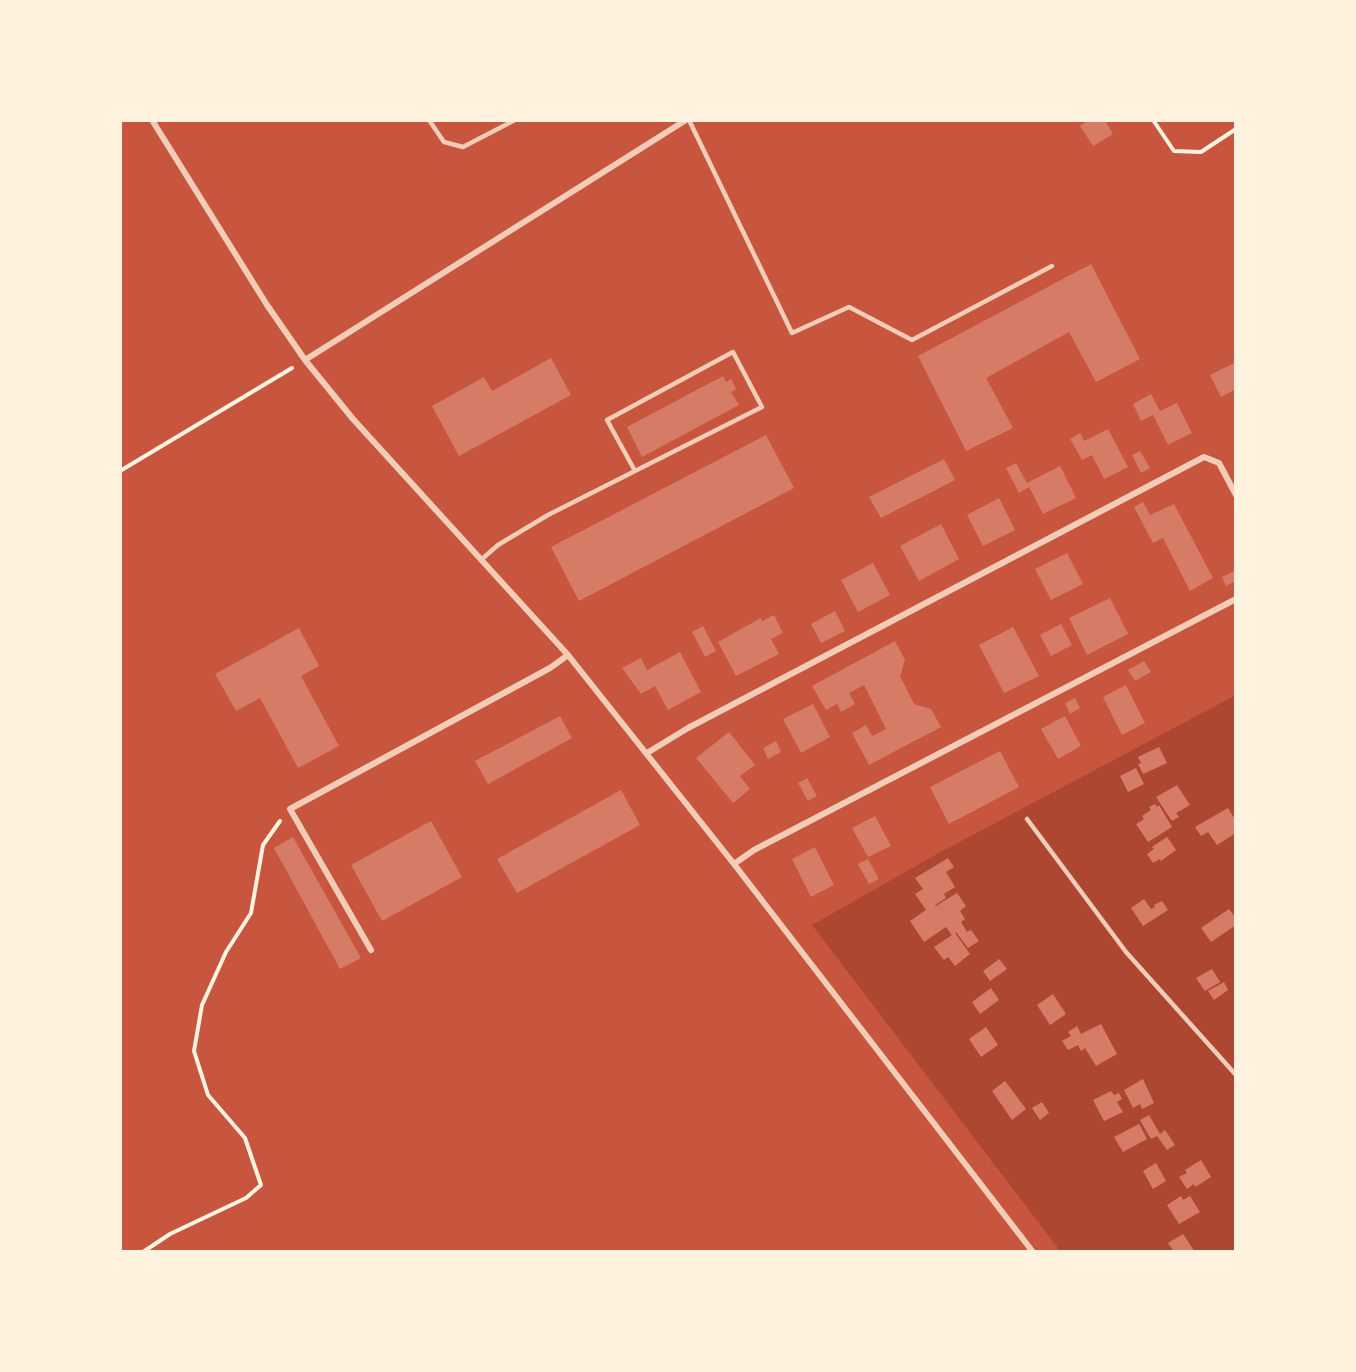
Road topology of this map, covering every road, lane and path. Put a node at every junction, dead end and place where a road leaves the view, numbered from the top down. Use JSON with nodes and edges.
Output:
{"nodes":[{"id":1,"x":152,"y":120,"type":"edge"},
{"id":2,"x":429,"y":120,"type":"edge"},
{"id":3,"x":515,"y":120,"type":"edge"},
{"id":4,"x":688,"y":120,"type":"edge"},
{"id":5,"x":1153,"y":120,"type":"edge"},
{"id":6,"x":1236,"y":129,"type":"edge"},
{"id":7,"x":1052,"y":266,"type":"dead end"},
{"id":8,"x":305,"y":360,"type":"junction"},
{"id":9,"x":120,"y":471,"type":"edge"},
{"id":10,"x":635,"y":471,"type":"junction"},
{"id":11,"x":1236,"y":495,"type":"edge"},
{"id":12,"x":482,"y":559,"type":"junction"},
{"id":13,"x":1236,"y":598,"type":"edge"},
{"id":14,"x":568,"y":655,"type":"junction"},
{"id":15,"x":647,"y":753,"type":"junction"},
{"id":16,"x":290,"y":809,"type":"junction"},
{"id":17,"x":1028,"y":819,"type":"dead end"},
{"id":18,"x":734,"y":864,"type":"junction"},
{"id":19,"x":371,"y":950,"type":"dead end"},
{"id":20,"x":1236,"y":1075,"type":"edge"},
{"id":21,"x":143,"y":1252,"type":"edge"},
{"id":22,"x":1033,"y":1252,"type":"edge"}],
"edges":[{"from":1,"to":8,"type":"street"},
{"from":2,"to":3,"type":"lane"},
{"from":4,"to":7,"type":"lane"},
{"from":4,"to":8,"type":"street"},
{"from":5,"to":6,"type":"path"},
{"from":8,"to":9,"type":"path"},
{"from":8,"to":12,"type":"street"},
{"from":10,"to":10,"type":"lane"},
{"from":10,"to":12,"type":"lane"},
{"from":11,"to":15,"type":"street"},
{"from":12,"to":14,"type":"street"},
{"from":13,"to":18,"type":"street"},
{"from":14,"to":15,"type":"street"},
{"from":14,"to":16,"type":"street"},
{"from":15,"to":18,"type":"street"},
{"from":16,"to":19,"type":"street"},
{"from":16,"to":21,"type":"path"},
{"from":17,"to":20,"type":"lane"},
{"from":18,"to":22,"type":"street"}]}
